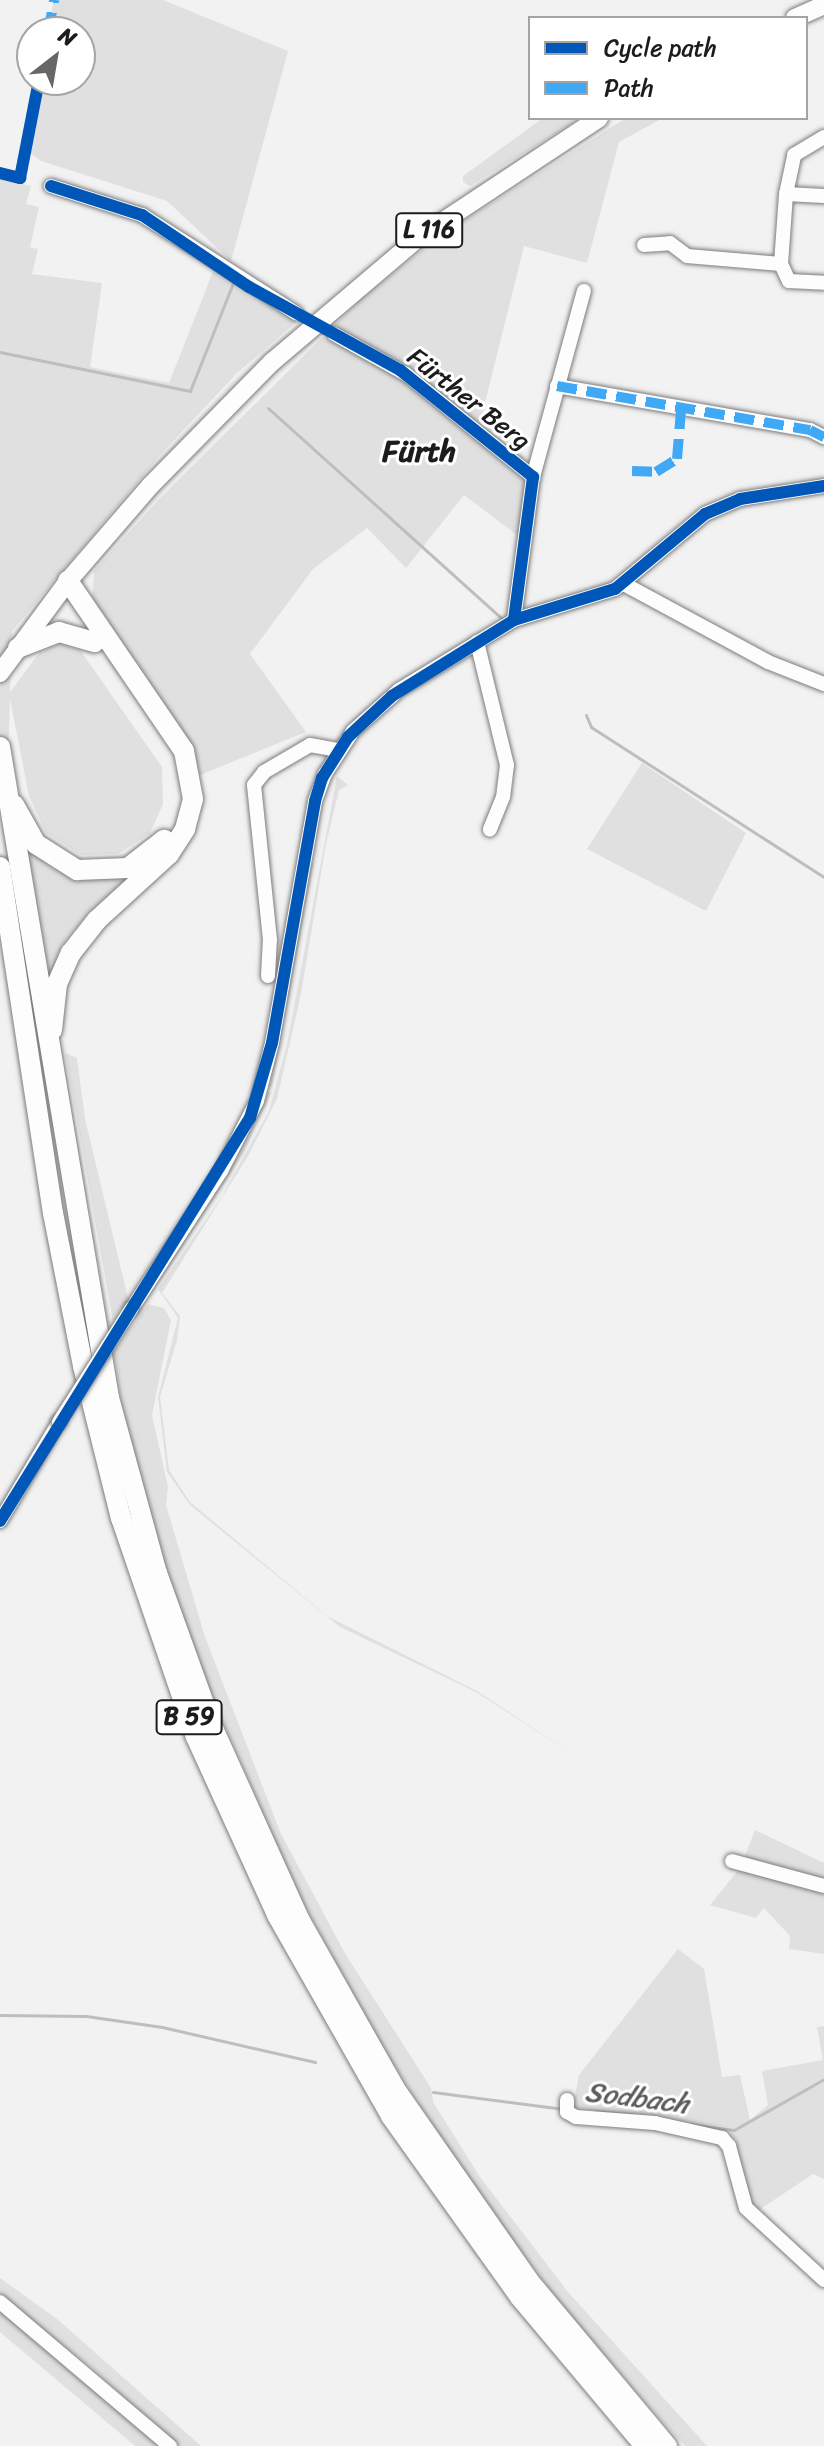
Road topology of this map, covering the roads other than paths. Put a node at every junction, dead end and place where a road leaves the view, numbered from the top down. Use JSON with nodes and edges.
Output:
{"nodes":[{"id":1,"x":824,"y":5,"type":"edge"},
{"id":2,"x":799,"y":16,"type":"edge"},
{"id":3,"x":596,"y":120,"type":"edge"},
{"id":4,"x":824,"y":137,"type":"edge"},
{"id":5,"x":51,"y":186,"type":"dead end"},
{"id":6,"x":786,"y":194,"type":"junction"},
{"id":7,"x":824,"y":196,"type":"edge"},
{"id":8,"x":644,"y":245,"type":"dead end"},
{"id":9,"x":781,"y":264,"type":"junction"},
{"id":10,"x":824,"y":283,"type":"edge"},
{"id":11,"x":584,"y":291,"type":"dead end"},
{"id":12,"x":296,"y":313,"type":"tunnel mouth"},
{"id":13,"x":334,"y":334,"type":"tunnel mouth"},
{"id":14,"x":557,"y":386,"type":"junction"},
{"id":15,"x":824,"y":437,"type":"edge"},
{"id":16,"x":533,"y":477,"type":"junction"},
{"id":17,"x":824,"y":486,"type":"edge"},
{"id":18,"x":624,"y":584,"type":"junction"},
{"id":19,"x":64,"y":587,"type":"junction"},
{"id":20,"x":514,"y":620,"type":"junction"},
{"id":21,"x":95,"y":642,"type":"junction"},
{"id":22,"x":477,"y":642,"type":"junction"},
{"id":23,"x":18,"y":648,"type":"junction"},
{"id":24,"x":0,"y":673,"type":"edge"},
{"id":25,"x":824,"y":684,"type":"edge"},
{"id":26,"x":0,"y":747,"type":"edge"},
{"id":27,"x":338,"y":752,"type":"junction"},
{"id":28,"x":7,"y":790,"type":"junction"},
{"id":29,"x":490,"y":830,"type":"dead end"},
{"id":30,"x":0,"y":867,"type":"edge"},
{"id":31,"x":268,"y":976,"type":"dead end"},
{"id":32,"x":49,"y":1054,"type":"junction"},
{"id":33,"x":0,"y":1521,"type":"edge"},
{"id":34,"x":732,"y":1861,"type":"dead end"},
{"id":35,"x":824,"y":1886,"type":"edge"},
{"id":36,"x":567,"y":2106,"type":"dead end"},
{"id":37,"x":824,"y":2280,"type":"edge"},
{"id":38,"x":0,"y":2302,"type":"edge"},
{"id":39,"x":170,"y":2446,"type":"edge"},
{"id":40,"x":645,"y":2446,"type":"edge"},
{"id":41,"x":667,"y":2446,"type":"edge"}],
"edges":[{"from":1,"to":2,"type":"main road"},
{"from":3,"to":19,"type":"main road","number":"L 116"},
{"from":4,"to":6,"type":"street"},
{"from":5,"to":12,"type":"street"},
{"from":6,"to":7,"type":"street"},
{"from":6,"to":9,"type":"street"},
{"from":8,"to":9,"type":"street"},
{"from":9,"to":10,"type":"street"},
{"from":11,"to":14,"type":"street","name":"Fürther Berg"},
{"from":13,"to":16,"type":"street","name":"Fürther Berg"},
{"from":14,"to":15,"type":"street"},
{"from":14,"to":16,"type":"street","name":"Fürther Berg"},
{"from":16,"to":20,"type":"street","name":"Fürther Berg"},
{"from":17,"to":18,"type":"street"},
{"from":18,"to":20,"type":"street"},
{"from":18,"to":25,"type":"street"},
{"from":19,"to":21,"type":"highway"},
{"from":19,"to":23,"type":"main road","number":"L 116"},
{"from":19,"to":32,"type":"highway"},
{"from":20,"to":22,"type":"street"},
{"from":21,"to":23,"type":"highway"},
{"from":21,"to":28,"type":"highway"},
{"from":22,"to":27,"type":"street"},
{"from":22,"to":29,"type":"street"},
{"from":23,"to":24,"type":"main road","number":"L 116"},
{"from":26,"to":28,"type":"highway","number":"B 59"},
{"from":27,"to":31,"type":"street"},
{"from":27,"to":33,"type":"street","bridge":true},
{"from":28,"to":32,"type":"highway","number":"B 59"},
{"from":30,"to":40,"type":"highway","number":"B 59"},
{"from":32,"to":41,"type":"highway","number":"B 59"},
{"from":34,"to":35,"type":"street"},
{"from":36,"to":37,"type":"street"},
{"from":38,"to":39,"type":"street"}]}
